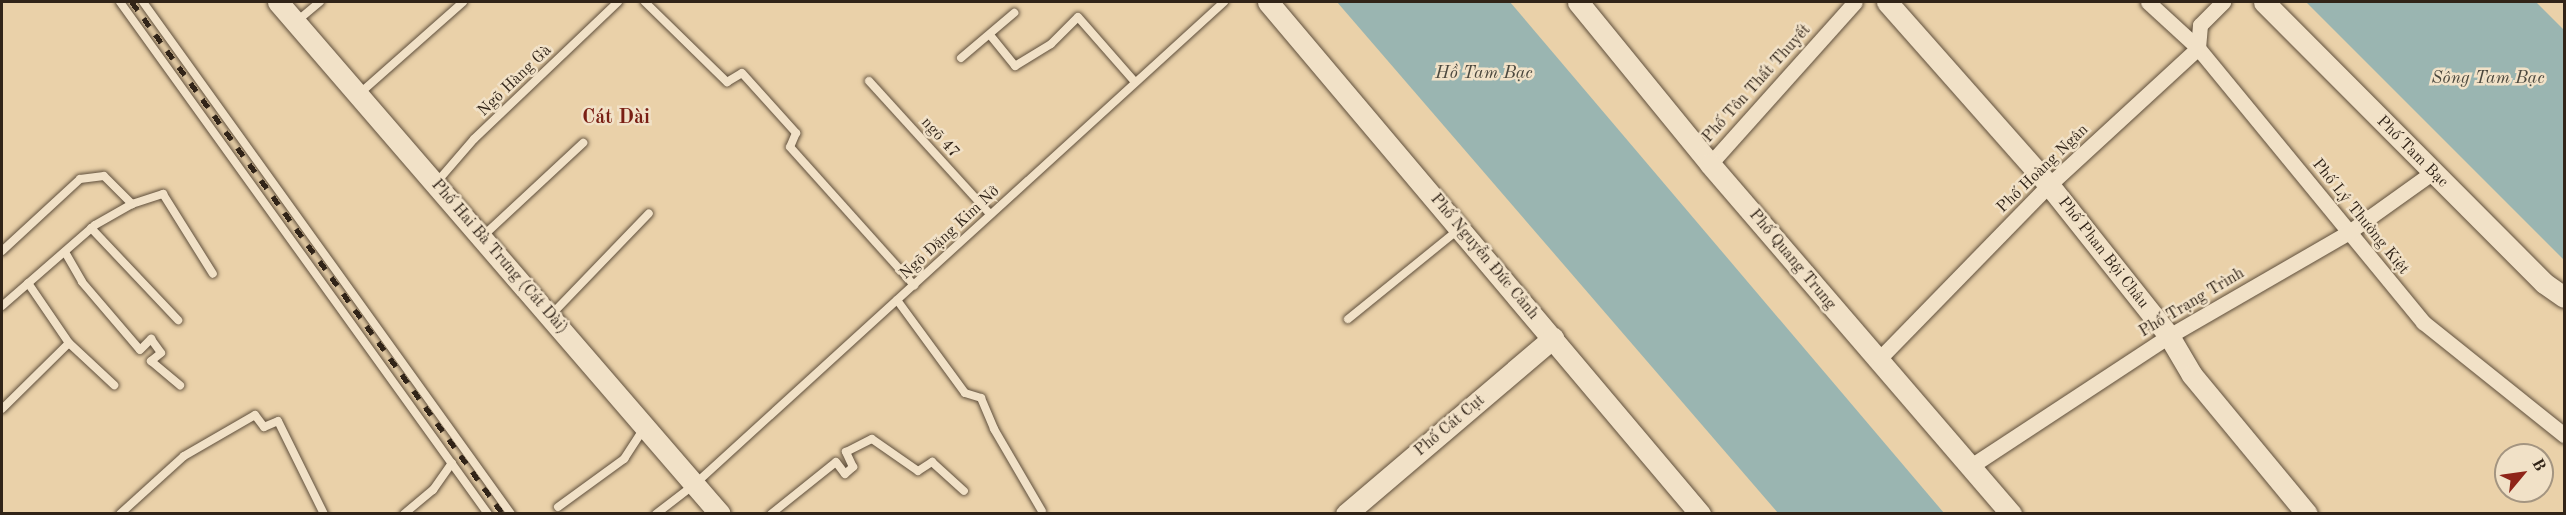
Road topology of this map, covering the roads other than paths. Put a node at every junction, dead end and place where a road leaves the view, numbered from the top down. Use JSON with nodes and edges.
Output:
{"nodes":[{"id":1,"x":120,"y":2,"type":"edge"},
{"id":2,"x":143,"y":2,"type":"edge"},
{"id":3,"x":278,"y":2,"type":"edge"},
{"id":4,"x":320,"y":2,"type":"edge"},
{"id":5,"x":463,"y":2,"type":"edge"},
{"id":6,"x":618,"y":2,"type":"edge"},
{"id":7,"x":645,"y":2,"type":"edge"},
{"id":8,"x":1224,"y":2,"type":"edge"},
{"id":9,"x":1268,"y":2,"type":"edge"},
{"id":10,"x":1578,"y":2,"type":"edge"},
{"id":11,"x":1855,"y":2,"type":"edge"},
{"id":12,"x":1887,"y":2,"type":"edge"},
{"id":13,"x":2148,"y":2,"type":"edge"},
{"id":14,"x":2223,"y":2,"type":"edge"},
{"id":15,"x":2264,"y":2,"type":"edge"},
{"id":16,"x":1014,"y":13,"type":"dead end"},
{"id":17,"x":296,"y":22,"type":"junction"},
{"id":18,"x":990,"y":35,"type":"junction"},
{"id":19,"x":2198,"y":48,"type":"junction"},
{"id":20,"x":961,"y":58,"type":"dead end"},
{"id":21,"x":869,"y":81,"type":"dead end"},
{"id":22,"x":1134,"y":81,"type":"junction"},
{"id":23,"x":358,"y":95,"type":"junction"},
{"id":24,"x":583,"y":143,"type":"dead end"},
{"id":25,"x":1710,"y":164,"type":"junction"},
{"id":26,"x":2433,"y":172,"type":"junction"},
{"id":27,"x":436,"y":183,"type":"junction"},
{"id":28,"x":2049,"y":185,"type":"junction"},
{"id":29,"x":132,"y":204,"type":"junction"},
{"id":30,"x":649,"y":213,"type":"dead end"},
{"id":31,"x":990,"y":214,"type":"junction"},
{"id":32,"x":92,"y":228,"type":"junction"},
{"id":33,"x":1460,"y":228,"type":"junction"},
{"id":34,"x":2349,"y":232,"type":"junction"},
{"id":35,"x":482,"y":237,"type":"junction"},
{"id":36,"x":2,"y":251,"type":"edge"},
{"id":37,"x":65,"y":252,"type":"junction"},
{"id":38,"x":213,"y":274,"type":"dead end"},
{"id":39,"x":28,"y":283,"type":"junction"},
{"id":40,"x":914,"y":285,"type":"junction"},
{"id":41,"x":2565,"y":297,"type":"edge"},
{"id":42,"x":897,"y":300,"type":"junction"},
{"id":43,"x":2,"y":306,"type":"edge"},
{"id":44,"x":550,"y":316,"type":"junction"},
{"id":45,"x":1348,"y":319,"type":"dead end"},
{"id":46,"x":178,"y":320,"type":"dead end"},
{"id":47,"x":2169,"y":336,"type":"junction"},
{"id":48,"x":1553,"y":338,"type":"junction"},
{"id":49,"x":69,"y":343,"type":"junction"},
{"id":50,"x":1878,"y":360,"type":"junction"},
{"id":51,"x":114,"y":385,"type":"dead end"},
{"id":52,"x":180,"y":385,"type":"dead end"},
{"id":53,"x":2,"y":409,"type":"edge"},
{"id":54,"x":645,"y":426,"type":"junction"},
{"id":55,"x":2565,"y":435,"type":"edge"},
{"id":56,"x":452,"y":463,"type":"junction"},
{"id":57,"x":1971,"y":466,"type":"junction"},
{"id":58,"x":695,"y":484,"type":"junction"},
{"id":59,"x":964,"y":490,"type":"dead end"},
{"id":60,"x":558,"y":507,"type":"dead end"},
{"id":61,"x":1042,"y":511,"type":"dead end"},
{"id":62,"x":120,"y":513,"type":"edge"},
{"id":63,"x":324,"y":513,"type":"edge"},
{"id":64,"x":404,"y":513,"type":"edge"},
{"id":65,"x":488,"y":513,"type":"edge"},
{"id":66,"x":511,"y":513,"type":"edge"},
{"id":67,"x":656,"y":513,"type":"edge"},
{"id":68,"x":720,"y":513,"type":"edge"},
{"id":69,"x":771,"y":513,"type":"edge"},
{"id":70,"x":1346,"y":513,"type":"edge"},
{"id":71,"x":1700,"y":513,"type":"edge"},
{"id":72,"x":2011,"y":513,"type":"edge"},
{"id":73,"x":2307,"y":513,"type":"edge"}],
"edges":[{"from":1,"to":56,"type":"lane"},
{"from":2,"to":66,"type":"lane"},
{"from":3,"to":17,"type":"main road","name":"Phố Hai Bà Trưng (Cát Dài)"},
{"from":4,"to":17,"type":"lane"},
{"from":5,"to":23,"type":"lane"},
{"from":6,"to":27,"type":"lane","name":"Ngõ Hàng Gà"},
{"from":7,"to":40,"type":"lane"},
{"from":8,"to":22,"type":"lane","name":"Ngõ Đặng Kim Nở"},
{"from":9,"to":33,"type":"main road","name":"Phố Nguyễn Đức Cảnh"},
{"from":10,"to":25,"type":"main road","name":"Phố Quang Trung"},
{"from":11,"to":25,"type":"street","name":"Phố Tôn Thất Thuyết"},
{"from":12,"to":28,"type":"main road","name":"Phố Phan Bội Châu"},
{"from":13,"to":19,"type":"street","name":"Phố Lý Thường Kiệt"},
{"from":14,"to":19,"type":"street"},
{"from":15,"to":26,"type":"main road","name":"Phố Tam Bạc"},
{"from":16,"to":18,"type":"lane"},
{"from":17,"to":23,"type":"main road","name":"Phố Hai Bà Trưng (Cát Dài)"},
{"from":18,"to":20,"type":"lane"},
{"from":18,"to":22,"type":"lane"},
{"from":19,"to":28,"type":"street","name":"Phố Hoàng Ngân"},
{"from":19,"to":34,"type":"street","name":"Phố Lý Thường Kiệt"},
{"from":21,"to":31,"type":"lane","name":"ngõ 47"},
{"from":22,"to":31,"type":"lane","name":"Ngõ Đặng Kim Nở"},
{"from":23,"to":27,"type":"main road","name":"Phố Hai Bà Trưng (Cát Dài)"},
{"from":24,"to":35,"type":"lane"},
{"from":25,"to":50,"type":"main road","name":"Phố Quang Trung"},
{"from":26,"to":34,"type":"street","name":"Phố Trạng Trình"},
{"from":26,"to":41,"type":"main road","name":"Phố Tam Bạc"},
{"from":27,"to":35,"type":"main road","name":"Phố Hai Bà Trưng (Cát Dài)"},
{"from":28,"to":47,"type":"main road","name":"Phố Phan Bội Châu"},
{"from":28,"to":50,"type":"street","name":"Phố Hoàng Ngân"},
{"from":29,"to":32,"type":"lane"},
{"from":29,"to":36,"type":"lane"},
{"from":29,"to":38,"type":"lane"},
{"from":30,"to":44,"type":"lane"},
{"from":31,"to":40,"type":"lane","name":"Ngõ Đặng Kim Nở"},
{"from":32,"to":37,"type":"lane"},
{"from":32,"to":46,"type":"lane"},
{"from":33,"to":45,"type":"lane"},
{"from":33,"to":48,"type":"main road","name":"Phố Nguyễn Đức Cảnh"},
{"from":34,"to":47,"type":"street","name":"Phố Trạng Trình"},
{"from":34,"to":55,"type":"street","name":"Phố Lý Thường Kiệt"},
{"from":35,"to":44,"type":"main road","name":"Phố Hai Bà Trưng (Cát Dài)"},
{"from":37,"to":39,"type":"lane"},
{"from":37,"to":52,"type":"lane"},
{"from":39,"to":43,"type":"lane"},
{"from":39,"to":49,"type":"lane"},
{"from":40,"to":42,"type":"lane","name":"Ngõ Đặng Kim Nở"},
{"from":42,"to":58,"type":"lane","name":"Ngõ Đặng Kim Nở"},
{"from":42,"to":61,"type":"lane"},
{"from":44,"to":54,"type":"main road","name":"Phố Hai Bà Trưng (Cát Dài)"},
{"from":47,"to":57,"type":"street","name":"Phố Trạng Trình"},
{"from":47,"to":73,"type":"main road","name":"Phố Phan Bội Châu"},
{"from":48,"to":70,"type":"main road","name":"Phố Cát Cụt"},
{"from":48,"to":71,"type":"main road","name":"Phố Nguyễn Đức Cảnh"},
{"from":49,"to":51,"type":"lane"},
{"from":49,"to":53,"type":"lane"},
{"from":50,"to":57,"type":"main road","name":"Phố Quang Trung"},
{"from":54,"to":58,"type":"main road","name":"Phố Hai Bà Trưng (Cát Dài)"},
{"from":54,"to":60,"type":"lane"},
{"from":56,"to":64,"type":"lane"},
{"from":56,"to":65,"type":"lane"},
{"from":57,"to":72,"type":"main road","name":"Phố Quang Trung"},
{"from":58,"to":67,"type":"lane","name":"Ngõ Đặng Kim Nở"},
{"from":58,"to":68,"type":"main road","name":"Phố Hai Bà Trưng (Cát Dài)"},
{"from":59,"to":69,"type":"lane"},
{"from":62,"to":63,"type":"lane"}]}
